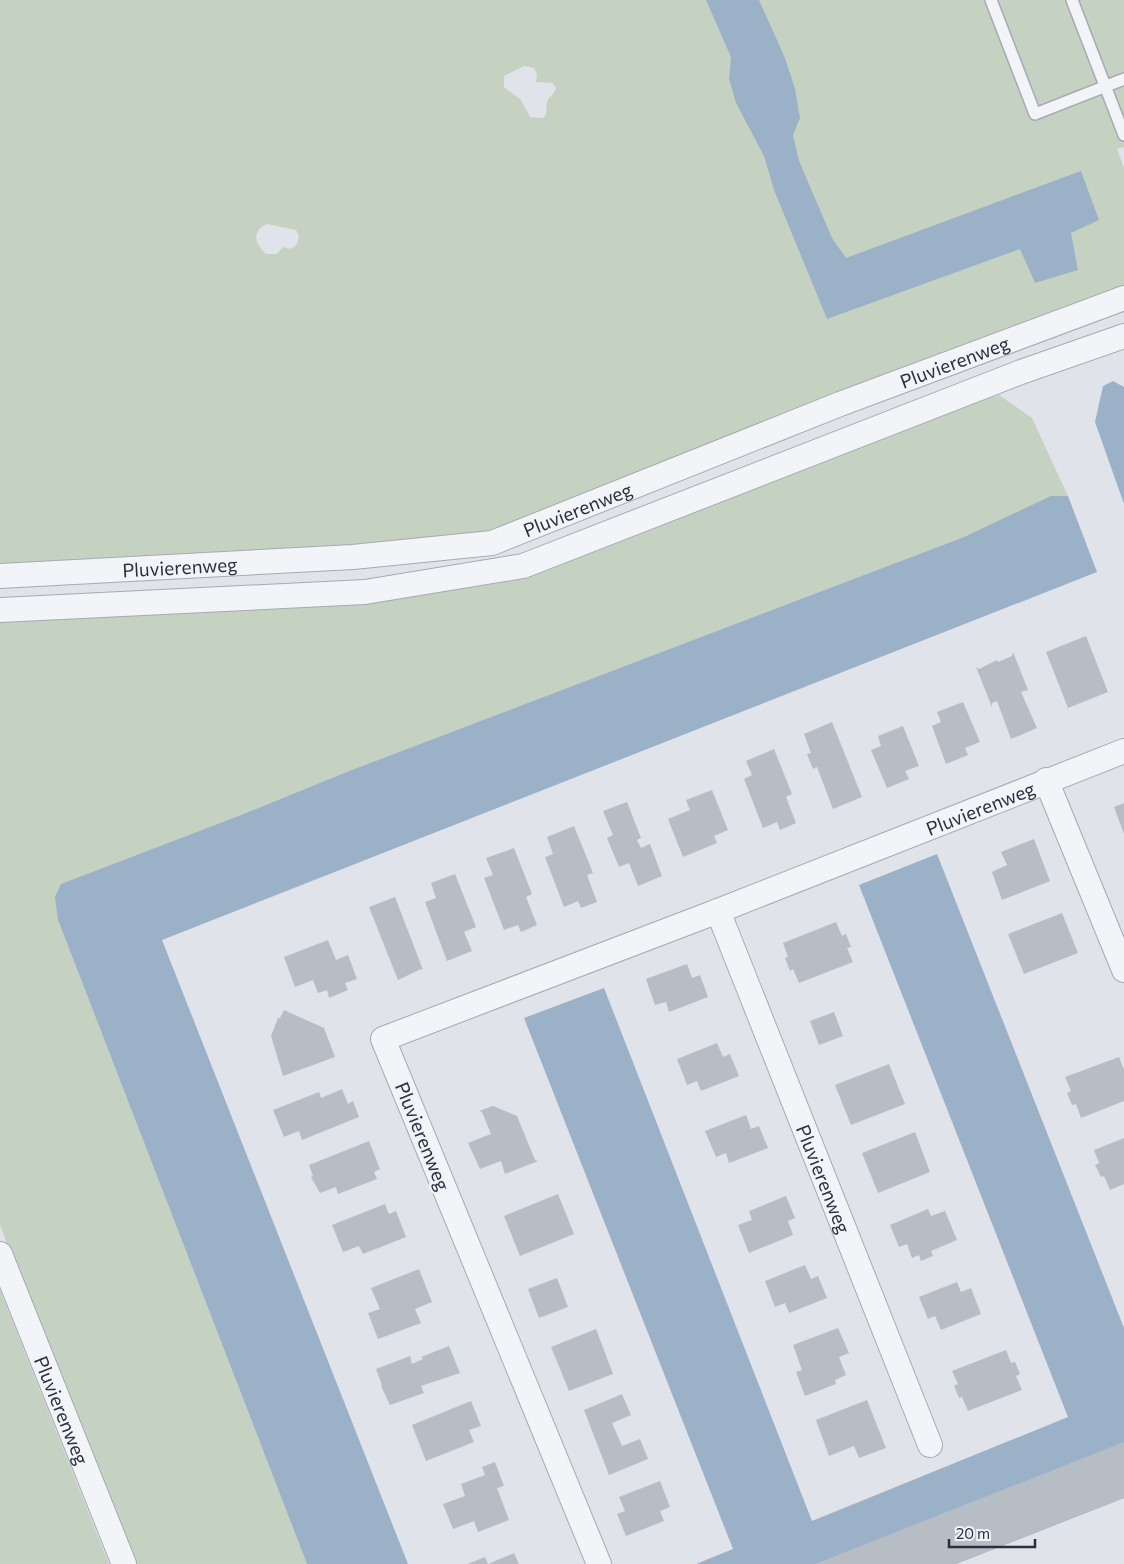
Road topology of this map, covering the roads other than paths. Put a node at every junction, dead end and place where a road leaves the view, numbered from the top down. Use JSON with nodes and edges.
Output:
{"nodes":[{"id":1,"x":990,"y":0,"type":"edge"},
{"id":2,"x":1072,"y":0,"type":"edge"},
{"id":3,"x":1124,"y":79,"type":"edge"},
{"id":4,"x":1106,"y":86,"type":"junction"},
{"id":5,"x":1124,"y":135,"type":"edge"},
{"id":6,"x":1124,"y":298,"type":"edge"},
{"id":7,"x":1124,"y":336,"type":"edge"},
{"id":8,"x":0,"y":576,"type":"edge"},
{"id":9,"x":0,"y":610,"type":"edge"},
{"id":10,"x":1124,"y":751,"type":"edge"},
{"id":11,"x":1046,"y":780,"type":"junction"},
{"id":12,"x":718,"y":911,"type":"junction"},
{"id":13,"x":1124,"y":970,"type":"edge"},
{"id":14,"x":0,"y":1254,"type":"edge"},
{"id":15,"x":930,"y":1445,"type":"dead end"},
{"id":16,"x":124,"y":1564,"type":"edge"},
{"id":17,"x":598,"y":1564,"type":"edge"}],
"edges":[{"from":1,"to":4,"type":"lane"},
{"from":2,"to":4,"type":"lane"},
{"from":3,"to":4,"type":"lane"},
{"from":4,"to":5,"type":"lane"},
{"from":6,"to":8,"type":"street","name":"Pluvierenweg"},
{"from":7,"to":9,"type":"street","name":"Pluvierenweg"},
{"from":10,"to":11,"type":"street","name":"Pluvierenweg"},
{"from":11,"to":12,"type":"street","name":"Pluvierenweg"},
{"from":11,"to":13,"type":"street","name":"Pluvierenweg"},
{"from":12,"to":15,"type":"street","name":"Pluvierenweg"},
{"from":12,"to":17,"type":"street","name":"Pluvierenweg"},
{"from":14,"to":16,"type":"street","name":"Pluvierenweg"}]}
